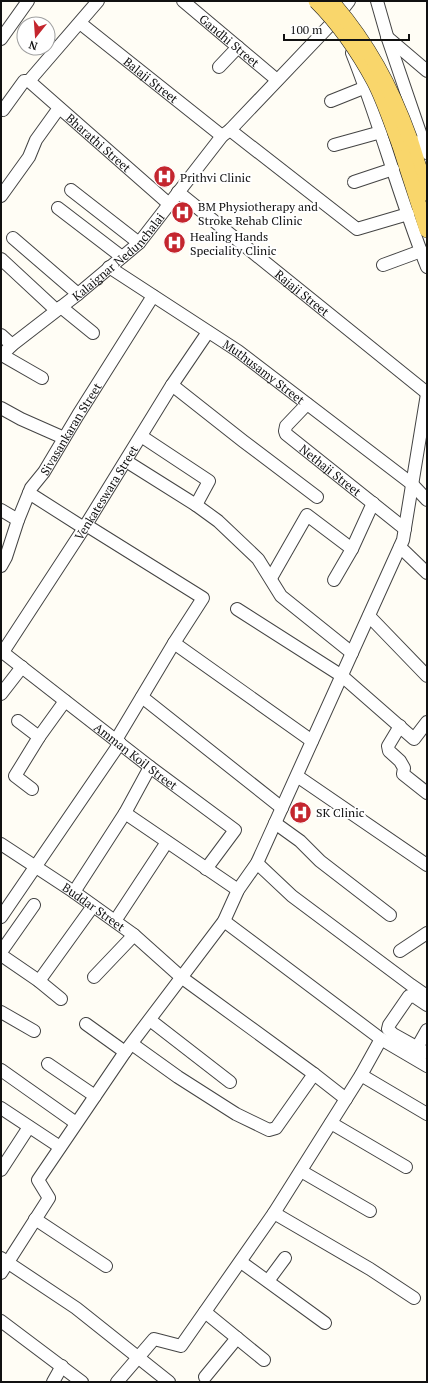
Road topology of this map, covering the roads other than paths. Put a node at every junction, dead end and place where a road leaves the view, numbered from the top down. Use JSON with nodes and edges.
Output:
{"nodes":[{"id":1,"x":28,"y":1,"type":"edge"},
{"id":2,"x":98,"y":1,"type":"edge"},
{"id":3,"x":183,"y":1,"type":"edge"},
{"id":4,"x":315,"y":1,"type":"edge"},
{"id":5,"x":331,"y":1,"type":"edge"},
{"id":6,"x":377,"y":1,"type":"edge"},
{"id":7,"x":344,"y":3,"type":"edge"},
{"id":8,"x":80,"y":23,"type":"junction"},
{"id":9,"x":332,"y":23,"type":"junction"},
{"id":10,"x":387,"y":36,"type":"junction"},
{"id":11,"x":1,"y":39,"type":"edge"},
{"id":12,"x":238,"y":47,"type":"junction"},
{"id":13,"x":219,"y":67,"type":"dead end"},
{"id":14,"x":427,"y":72,"type":"edge"},
{"id":15,"x":277,"y":80,"type":"junction"},
{"id":16,"x":29,"y":81,"type":"junction"},
{"id":17,"x":366,"y":87,"type":"junction"},
{"id":18,"x":331,"y":101,"type":"dead end"},
{"id":19,"x":59,"y":108,"type":"junction"},
{"id":20,"x":1,"y":109,"type":"edge"},
{"id":21,"x":381,"y":132,"type":"junction"},
{"id":22,"x":226,"y":133,"type":"junction"},
{"id":23,"x":404,"y":141,"type":"junction"},
{"id":24,"x":334,"y":145,"type":"dead end"},
{"id":25,"x":427,"y":153,"type":"edge"},
{"id":26,"x":393,"y":169,"type":"junction"},
{"id":27,"x":354,"y":182,"type":"dead end"},
{"id":28,"x":70,"y":190,"type":"dead end"},
{"id":29,"x":178,"y":192,"type":"junction"},
{"id":30,"x":427,"y":193,"type":"edge"},
{"id":31,"x":1,"y":196,"type":"edge"},
{"id":32,"x":169,"y":204,"type":"junction"},
{"id":33,"x":58,"y":208,"type":"dead end"},
{"id":34,"x":408,"y":214,"type":"junction"},
{"id":35,"x":427,"y":230,"type":"edge"},
{"id":36,"x":13,"y":238,"type":"dead end"},
{"id":37,"x":139,"y":243,"type":"junction"},
{"id":38,"x":421,"y":251,"type":"junction"},
{"id":39,"x":122,"y":257,"type":"junction"},
{"id":40,"x":1,"y":259,"type":"edge"},
{"id":41,"x":383,"y":265,"type":"dead end"},
{"id":42,"x":109,"y":267,"type":"junction"},
{"id":43,"x":427,"y":267,"type":"edge"},
{"id":44,"x":78,"y":294,"type":"junction"},
{"id":45,"x":153,"y":296,"type":"junction"},
{"id":46,"x":58,"y":308,"type":"junction"},
{"id":47,"x":208,"y":332,"type":"junction"},
{"id":48,"x":93,"y":333,"type":"dead end"},
{"id":49,"x":1,"y":335,"type":"edge"},
{"id":50,"x":12,"y":345,"type":"junction"},
{"id":51,"x":2,"y":356,"type":"edge"},
{"id":52,"x":42,"y":378,"type":"dead end"},
{"id":53,"x":172,"y":385,"type":"junction"},
{"id":54,"x":427,"y":394,"type":"edge"},
{"id":55,"x":307,"y":404,"type":"junction"},
{"id":56,"x":1,"y":408,"type":"edge"},
{"id":57,"x":141,"y":436,"type":"junction"},
{"id":58,"x":64,"y":438,"type":"junction"},
{"id":59,"x":126,"y":461,"type":"junction"},
{"id":60,"x":412,"y":484,"type":"junction"},
{"id":61,"x":29,"y":494,"type":"junction"},
{"id":62,"x":317,"y":496,"type":"dead end"},
{"id":63,"x":427,"y":500,"type":"edge"},
{"id":64,"x":373,"y":503,"type":"junction"},
{"id":65,"x":196,"y":505,"type":"junction"},
{"id":66,"x":1,"y":510,"type":"edge"},
{"id":67,"x":18,"y":520,"type":"junction"},
{"id":68,"x":85,"y":526,"type":"junction"},
{"id":69,"x":405,"y":529,"type":"junction"},
{"id":70,"x":400,"y":547,"type":"junction"},
{"id":71,"x":352,"y":549,"type":"junction"},
{"id":72,"x":1,"y":566,"type":"edge"},
{"id":73,"x":427,"y":573,"type":"edge"},
{"id":74,"x":271,"y":578,"type":"junction"},
{"id":75,"x":334,"y":580,"type":"dead end"},
{"id":76,"x":237,"y":609,"type":"dead end"},
{"id":77,"x":369,"y":616,"type":"junction"},
{"id":78,"x":174,"y":643,"type":"junction"},
{"id":79,"x":2,"y":652,"type":"edge"},
{"id":80,"x":352,"y":653,"type":"junction"},
{"id":81,"x":22,"y":667,"type":"junction"},
{"id":82,"x":342,"y":676,"type":"junction"},
{"id":83,"x":427,"y":676,"type":"edge"},
{"id":84,"x":1,"y":694,"type":"edge"},
{"id":85,"x":142,"y":697,"type":"junction"},
{"id":86,"x":65,"y":701,"type":"junction"},
{"id":87,"x":18,"y":720,"type":"dead end"},
{"id":88,"x":427,"y":722,"type":"edge"},
{"id":89,"x":400,"y":726,"type":"junction"},
{"id":90,"x":39,"y":737,"type":"junction"},
{"id":91,"x":312,"y":741,"type":"junction"},
{"id":92,"x":118,"y":742,"type":"junction"},
{"id":93,"x":150,"y":767,"type":"junction"},
{"id":94,"x":297,"y":776,"type":"junction"},
{"id":95,"x":32,"y":789,"type":"dead end"},
{"id":96,"x":427,"y":793,"type":"edge"},
{"id":97,"x":282,"y":808,"type":"junction"},
{"id":98,"x":125,"y":814,"type":"junction"},
{"id":99,"x":276,"y":823,"type":"junction"},
{"id":100,"x":167,"y":842,"type":"junction"},
{"id":101,"x":1,"y":844,"type":"edge"},
{"id":102,"x":257,"y":863,"type":"junction"},
{"id":103,"x":427,"y":865,"type":"edge"},
{"id":104,"x":36,"y":867,"type":"junction"},
{"id":105,"x":206,"y":869,"type":"junction"},
{"id":106,"x":238,"y":890,"type":"junction"},
{"id":107,"x":74,"y":892,"type":"junction"},
{"id":108,"x":34,"y":905,"type":"dead end"},
{"id":109,"x":93,"y":906,"type":"junction"},
{"id":110,"x":390,"y":914,"type":"dead end"},
{"id":111,"x":1,"y":917,"type":"edge"},
{"id":112,"x":115,"y":921,"type":"junction"},
{"id":113,"x":224,"y":921,"type":"junction"},
{"id":114,"x":427,"y":933,"type":"edge"},
{"id":115,"x":134,"y":935,"type":"junction"},
{"id":116,"x":400,"y":951,"type":"dead end"},
{"id":117,"x":1,"y":953,"type":"edge"},
{"id":118,"x":94,"y":977,"type":"dead end"},
{"id":119,"x":181,"y":977,"type":"junction"},
{"id":120,"x":38,"y":981,"type":"junction"},
{"id":121,"x":427,"y":996,"type":"edge"},
{"id":122,"x":61,"y":999,"type":"dead end"},
{"id":123,"x":427,"y":1005,"type":"edge"},
{"id":124,"x":1,"y":1012,"type":"edge"},
{"id":125,"x":150,"y":1020,"type":"junction"},
{"id":126,"x":86,"y":1024,"type":"dead end"},
{"id":127,"x":427,"y":1030,"type":"edge"},
{"id":128,"x":34,"y":1031,"type":"dead end"},
{"id":129,"x":381,"y":1039,"type":"junction"},
{"id":130,"x":129,"y":1048,"type":"junction"},
{"id":131,"x":419,"y":1052,"type":"edge"},
{"id":132,"x":48,"y":1064,"type":"dead end"},
{"id":133,"x":427,"y":1066,"type":"edge"},
{"id":134,"x":1,"y":1070,"type":"edge"},
{"id":135,"x":314,"y":1074,"type":"junction"},
{"id":136,"x":361,"y":1075,"type":"junction"},
{"id":137,"x":230,"y":1082,"type":"dead end"},
{"id":138,"x":95,"y":1096,"type":"junction"},
{"id":139,"x":346,"y":1099,"type":"junction"},
{"id":140,"x":1,"y":1108,"type":"edge"},
{"id":141,"x":427,"y":1114,"type":"edge"},
{"id":142,"x":76,"y":1123,"type":"junction"},
{"id":143,"x":331,"y":1123,"type":"junction"},
{"id":144,"x":29,"y":1127,"type":"junction"},
{"id":145,"x":60,"y":1147,"type":"junction"},
{"id":146,"x":406,"y":1167,"type":"dead end"},
{"id":147,"x":1,"y":1170,"type":"edge"},
{"id":148,"x":301,"y":1171,"type":"junction"},
{"id":149,"x":370,"y":1211,"type":"dead end"},
{"id":150,"x":274,"y":1213,"type":"junction"},
{"id":151,"x":35,"y":1219,"type":"junction"},
{"id":152,"x":285,"y":1258,"type":"dead end"},
{"id":153,"x":241,"y":1262,"type":"junction"},
{"id":154,"x":3,"y":1265,"type":"edge"},
{"id":155,"x":106,"y":1266,"type":"dead end"},
{"id":156,"x":268,"y":1281,"type":"junction"},
{"id":157,"x":414,"y":1298,"type":"dead end"},
{"id":158,"x":205,"y":1312,"type":"junction"},
{"id":159,"x":1,"y":1321,"type":"edge"},
{"id":160,"x":325,"y":1323,"type":"dead end"},
{"id":161,"x":237,"y":1338,"type":"junction"},
{"id":162,"x":138,"y":1357,"type":"junction"},
{"id":163,"x":264,"y":1360,"type":"dead end"},
{"id":164,"x":62,"y":1366,"type":"junction"},
{"id":165,"x":205,"y":1377,"type":"dead end"},
{"id":166,"x":53,"y":1382,"type":"edge"},
{"id":167,"x":82,"y":1382,"type":"edge"},
{"id":168,"x":118,"y":1382,"type":"edge"},
{"id":169,"x":169,"y":1382,"type":"edge"}],
"edges":[{"from":1,"to":11,"type":"street"},
{"from":2,"to":8,"type":"street"},
{"from":3,"to":12,"type":"street","name":"Gandhi Street"},
{"from":4,"to":9,"type":"street"},
{"from":4,"to":23,"type":"main road","bridge":true},
{"from":5,"to":23,"type":"main road","bridge":true},
{"from":6,"to":10,"type":"street"},
{"from":7,"to":9,"type":"street","name":"Kalaignar Nedunchalai"},
{"from":8,"to":16,"type":"street"},
{"from":8,"to":22,"type":"street","name":"Balaji Street"},
{"from":9,"to":15,"type":"street","name":"Kalaignar Nedunchalai"},
{"from":9,"to":17,"type":"street"},
{"from":10,"to":14,"type":"street"},
{"from":10,"to":25,"type":"street"},
{"from":12,"to":13,"type":"street"},
{"from":12,"to":15,"type":"street","name":"Gandhi Street"},
{"from":15,"to":22,"type":"street","name":"Kalaignar Nedunchalai"},
{"from":16,"to":19,"type":"street","name":"Bharathi Street"},
{"from":16,"to":20,"type":"street"},
{"from":17,"to":18,"type":"street"},
{"from":17,"to":21,"type":"street"},
{"from":19,"to":31,"type":"street"},
{"from":19,"to":32,"type":"street","name":"Bharathi Street"},
{"from":21,"to":24,"type":"street"},
{"from":21,"to":26,"type":"street"},
{"from":22,"to":29,"type":"street","name":"Kalaignar Nedunchalai"},
{"from":22,"to":34,"type":"street","name":"Balaji Street"},
{"from":23,"to":30,"type":"main road"},
{"from":23,"to":35,"type":"main road"},
{"from":26,"to":27,"type":"street"},
{"from":26,"to":34,"type":"street"},
{"from":28,"to":37,"type":"street"},
{"from":29,"to":32,"type":"street","name":"Kalaignar Nedunchalai"},
{"from":29,"to":54,"type":"street","name":"Rajaji Street"},
{"from":32,"to":37,"type":"street","name":"Kalaignar Nedunchalai"},
{"from":33,"to":39,"type":"street"},
{"from":34,"to":38,"type":"street"},
{"from":36,"to":44,"type":"street"},
{"from":37,"to":39,"type":"street","name":"Kalaignar Nedunchalai"},
{"from":38,"to":41,"type":"street"},
{"from":38,"to":43,"type":"street"},
{"from":39,"to":42,"type":"street","name":"Kalaignar Nedunchalai"},
{"from":40,"to":46,"type":"street"},
{"from":42,"to":44,"type":"street","name":"Kalaignar Nedunchalai"},
{"from":42,"to":45,"type":"street","name":"Muthusamy Street"},
{"from":44,"to":46,"type":"street","name":"Kalaignar Nedunchalai"},
{"from":45,"to":47,"type":"street","name":"Muthusamy Street"},
{"from":45,"to":58,"type":"street","name":"Sivasankaran Street"},
{"from":46,"to":48,"type":"street"},
{"from":46,"to":50,"type":"street","name":"Kalaignar Nedunchalai"},
{"from":47,"to":53,"type":"street","name":"Venkateswara Street"},
{"from":47,"to":55,"type":"street","name":"Muthusamy Street"},
{"from":49,"to":50,"type":"street"},
{"from":50,"to":51,"type":"street","name":"Kalaignar Nedunchalai"},
{"from":51,"to":52,"type":"street"},
{"from":53,"to":57,"type":"street","name":"Venkateswara Street"},
{"from":53,"to":62,"type":"street"},
{"from":54,"to":60,"type":"street"},
{"from":55,"to":60,"type":"street","name":"Muthusamy Street"},
{"from":55,"to":64,"type":"street","name":"Nethaji Street"},
{"from":56,"to":58,"type":"street"},
{"from":57,"to":59,"type":"street","name":"Venkateswara Street"},
{"from":57,"to":65,"type":"street"},
{"from":58,"to":61,"type":"street","name":"Sivasankaran Street"},
{"from":59,"to":65,"type":"street"},
{"from":59,"to":68,"type":"street","name":"Venkateswara Street"},
{"from":60,"to":63,"type":"street","name":"Muthusamy Street"},
{"from":60,"to":69,"type":"street"},
{"from":61,"to":67,"type":"street","name":"Sivasankaran Street"},
{"from":61,"to":68,"type":"street"},
{"from":64,"to":69,"type":"street","name":"Nethaji Street"},
{"from":64,"to":71,"type":"street"},
{"from":65,"to":74,"type":"street"},
{"from":66,"to":67,"type":"street"},
{"from":67,"to":72,"type":"street","name":"Sivasankaran Street"},
{"from":68,"to":78,"type":"street"},
{"from":68,"to":79,"type":"street","name":"Venkateswara Street"},
{"from":69,"to":70,"type":"street"},
{"from":70,"to":73,"type":"street"},
{"from":70,"to":77,"type":"street"},
{"from":71,"to":74,"type":"street"},
{"from":71,"to":75,"type":"street"},
{"from":74,"to":80,"type":"street"},
{"from":76,"to":82,"type":"street"},
{"from":77,"to":80,"type":"street"},
{"from":77,"to":83,"type":"street"},
{"from":78,"to":85,"type":"street"},
{"from":78,"to":91,"type":"street"},
{"from":79,"to":81,"type":"street","name":"Amman Koil Street"},
{"from":80,"to":82,"type":"street"},
{"from":81,"to":84,"type":"street"},
{"from":81,"to":86,"type":"street","name":"Amman Koil Street"},
{"from":82,"to":89,"type":"street"},
{"from":82,"to":91,"type":"street"},
{"from":85,"to":92,"type":"street"},
{"from":85,"to":97,"type":"street"},
{"from":86,"to":90,"type":"street"},
{"from":86,"to":92,"type":"street","name":"Amman Koil Street"},
{"from":87,"to":90,"type":"street"},
{"from":88,"to":89,"type":"street"},
{"from":89,"to":96,"type":"street"},
{"from":90,"to":95,"type":"street"},
{"from":91,"to":94,"type":"street"},
{"from":92,"to":93,"type":"street","name":"Amman Koil Street"},
{"from":92,"to":104,"type":"street"},
{"from":93,"to":98,"type":"street"},
{"from":93,"to":105,"type":"street","name":"Amman Koil Street"},
{"from":94,"to":97,"type":"street"},
{"from":94,"to":103,"type":"street"},
{"from":97,"to":99,"type":"street"},
{"from":98,"to":100,"type":"street"},
{"from":98,"to":107,"type":"street"},
{"from":99,"to":102,"type":"street"},
{"from":99,"to":110,"type":"street"},
{"from":100,"to":105,"type":"street"},
{"from":100,"to":112,"type":"street"},
{"from":101,"to":104,"type":"street","name":"Buddar Street"},
{"from":102,"to":106,"type":"street"},
{"from":102,"to":121,"type":"street"},
{"from":104,"to":107,"type":"street","name":"Buddar Street"},
{"from":104,"to":111,"type":"street"},
{"from":105,"to":106,"type":"street"},
{"from":106,"to":113,"type":"street"},
{"from":107,"to":109,"type":"street","name":"Buddar Street"},
{"from":108,"to":117,"type":"street"},
{"from":109,"to":112,"type":"street","name":"Buddar Street"},
{"from":109,"to":120,"type":"street"},
{"from":112,"to":115,"type":"street","name":"Buddar Street"},
{"from":113,"to":119,"type":"street"},
{"from":113,"to":129,"type":"street"},
{"from":114,"to":116,"type":"street"},
{"from":115,"to":118,"type":"street"},
{"from":115,"to":119,"type":"street","name":"Buddar Street"},
{"from":117,"to":120,"type":"street"},
{"from":119,"to":125,"type":"street"},
{"from":119,"to":135,"type":"street","name":"Buddar Street"},
{"from":120,"to":122,"type":"street"},
{"from":123,"to":131,"type":"street"},
{"from":124,"to":128,"type":"street"},
{"from":125,"to":130,"type":"street"},
{"from":125,"to":137,"type":"street"},
{"from":126,"to":130,"type":"street"},
{"from":127,"to":131,"type":"street"},
{"from":129,"to":131,"type":"street"},
{"from":129,"to":136,"type":"street"},
{"from":130,"to":135,"type":"street"},
{"from":130,"to":138,"type":"street"},
{"from":131,"to":133,"type":"street"},
{"from":132,"to":138,"type":"street"},
{"from":134,"to":142,"type":"street"},
{"from":135,"to":139,"type":"street","name":"Buddar Street"},
{"from":136,"to":139,"type":"street"},
{"from":136,"to":141,"type":"street"},
{"from":138,"to":142,"type":"street"},
{"from":139,"to":143,"type":"street"},
{"from":140,"to":144,"type":"street"},
{"from":142,"to":145,"type":"street"},
{"from":143,"to":146,"type":"street"},
{"from":143,"to":148,"type":"street"},
{"from":144,"to":145,"type":"street"},
{"from":144,"to":147,"type":"street"},
{"from":145,"to":151,"type":"street"},
{"from":148,"to":149,"type":"street"},
{"from":148,"to":150,"type":"street"},
{"from":150,"to":153,"type":"street"},
{"from":150,"to":157,"type":"street"},
{"from":151,"to":154,"type":"street"},
{"from":151,"to":155,"type":"street"},
{"from":152,"to":156,"type":"street"},
{"from":153,"to":156,"type":"street"},
{"from":153,"to":158,"type":"street"},
{"from":154,"to":162,"type":"street"},
{"from":156,"to":160,"type":"street"},
{"from":158,"to":161,"type":"street"},
{"from":158,"to":162,"type":"street"},
{"from":159,"to":164,"type":"street"},
{"from":161,"to":163,"type":"street"},
{"from":161,"to":165,"type":"street"},
{"from":162,"to":168,"type":"street"},
{"from":162,"to":169,"type":"street"},
{"from":164,"to":166,"type":"street"},
{"from":164,"to":167,"type":"street"}]}
